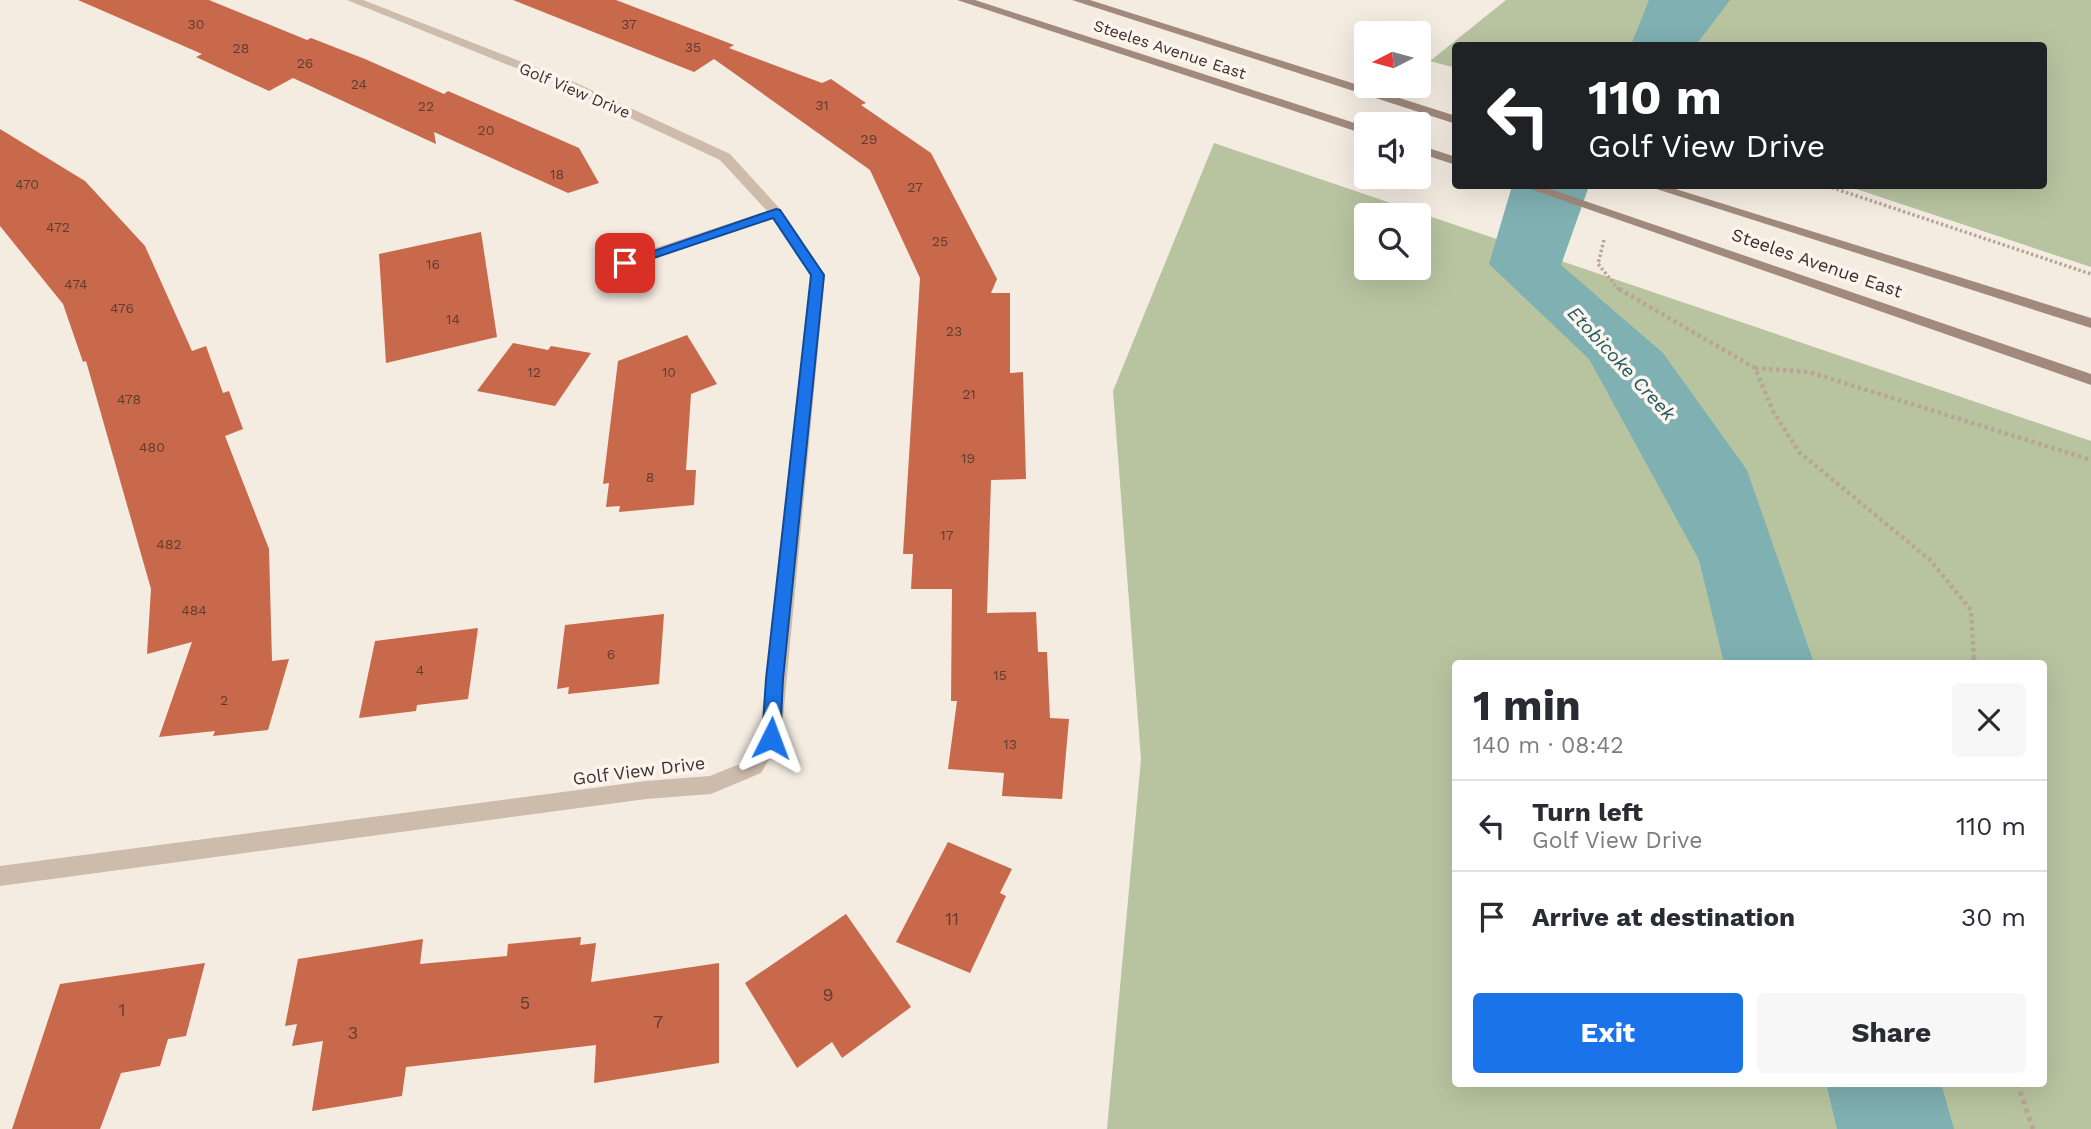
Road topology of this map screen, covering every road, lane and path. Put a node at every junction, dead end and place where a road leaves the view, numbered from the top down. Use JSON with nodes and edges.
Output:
{"nodes":[{"id":1,"x":353,"y":0,"type":"edge"},
{"id":2,"x":963,"y":0,"type":"edge"},
{"id":3,"x":1078,"y":0,"type":"edge"},
{"id":4,"x":1452,"y":119,"type":"edge"},
{"id":5,"x":1354,"y":127,"type":"edge"},
{"id":6,"x":1431,"y":153,"type":"edge"},
{"id":7,"x":1452,"y":160,"type":"edge"},
{"id":8,"x":1538,"y":189,"type":"edge"},
{"id":9,"x":1663,"y":189,"type":"edge"},
{"id":10,"x":1837,"y":189,"type":"edge"},
{"id":11,"x":776,"y":213,"type":"junction"},
{"id":12,"x":1608,"y":234,"type":"dead end"},
{"id":13,"x":600,"y":271,"type":"dead end"},
{"id":14,"x":2091,"y":274,"type":"edge"},
{"id":15,"x":2091,"y":323,"type":"edge"},
{"id":16,"x":1755,"y":368,"type":"junction"},
{"id":17,"x":2091,"y":380,"type":"edge"},
{"id":18,"x":2091,"y":460,"type":"edge"},
{"id":19,"x":1975,"y":660,"type":"edge"},
{"id":20,"x":0,"y":876,"type":"edge"},
{"id":21,"x":2018,"y":1087,"type":"edge"},
{"id":22,"x":2033,"y":1129,"type":"edge"}],
"edges":[{"from":1,"to":11,"type":"street","name":"Golf View Drive"},
{"from":2,"to":5,"type":"main road","name":"Steeles Avenue East"},
{"from":3,"to":4,"type":"main road","name":"Steeles Avenue East"},
{"from":6,"to":7,"type":"main road"},
{"from":8,"to":17,"type":"main road","name":"Steeles Avenue East"},
{"from":9,"to":15,"type":"main road","name":"Steeles Avenue East"},
{"from":10,"to":14,"type":"path"},
{"from":11,"to":13,"type":"street"},
{"from":11,"to":20,"type":"street","name":"Golf View Drive"},
{"from":12,"to":16,"type":"path"},
{"from":16,"to":18,"type":"path"},
{"from":16,"to":19,"type":"path"},
{"from":21,"to":22,"type":"path"}]}
